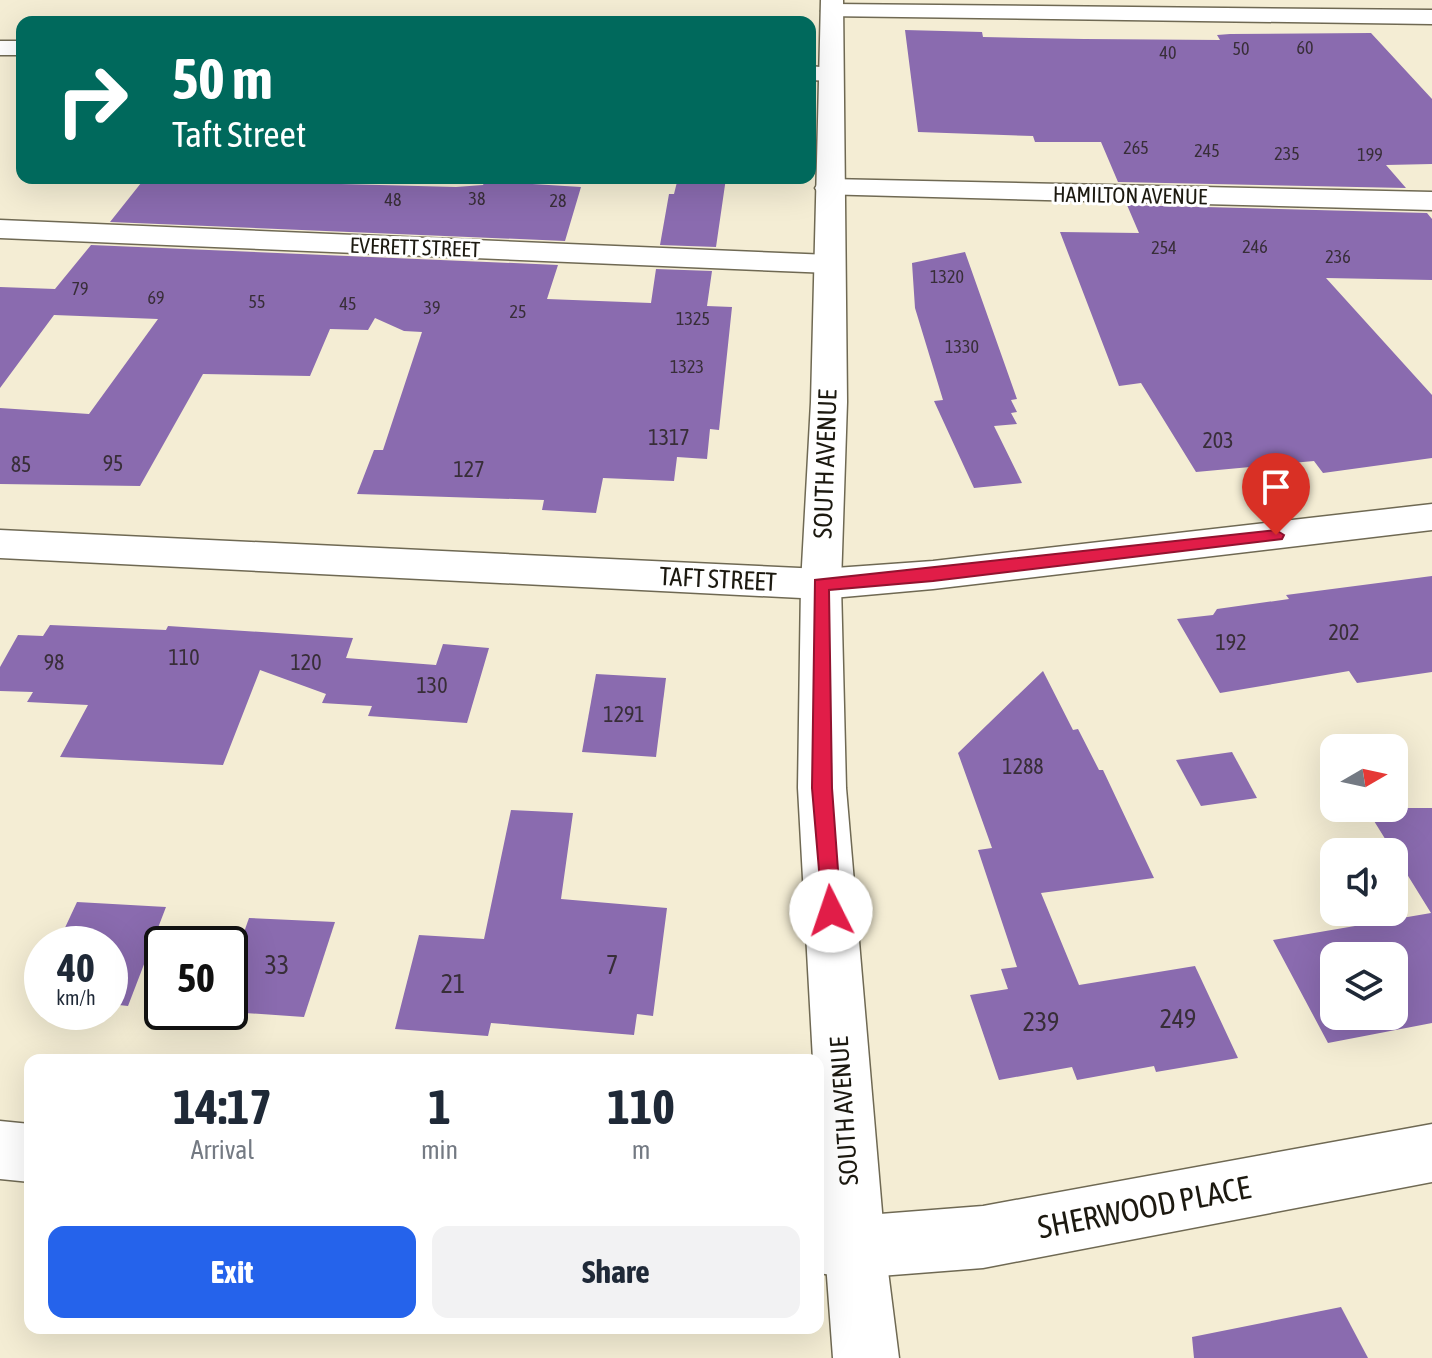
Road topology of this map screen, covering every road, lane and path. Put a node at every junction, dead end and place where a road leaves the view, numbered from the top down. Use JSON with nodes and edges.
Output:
{"nodes":[{"id":1,"x":832,"y":5,"type":"edge"},
{"id":2,"x":1432,"y":17,"type":"edge"},
{"id":3,"x":820,"y":74,"type":"edge"},
{"id":4,"x":829,"y":188,"type":"junction"},
{"id":5,"x":1432,"y":201,"type":"edge"},
{"id":6,"x":0,"y":229,"type":"edge"},
{"id":7,"x":830,"y":264,"type":"junction"},
{"id":8,"x":1432,"y":517,"type":"edge"},
{"id":9,"x":0,"y":544,"type":"edge"},
{"id":10,"x":821,"y":584,"type":"junction"},
{"id":11,"x":0,"y":1150,"type":"edge"},
{"id":12,"x":24,"y":1152,"type":"edge"},
{"id":13,"x":1432,"y":1153,"type":"edge"},
{"id":14,"x":836,"y":1244,"type":"edge"},
{"id":15,"x":866,"y":1358,"type":"edge"}],
"edges":[{"from":1,"to":2,"type":"street"},
{"from":1,"to":3,"type":"street","name":"SOUTH AVENUE"},
{"from":3,"to":4,"type":"street","name":"SOUTH AVENUE"},
{"from":4,"to":5,"type":"street","name":"HAMILTON AVENUE"},
{"from":4,"to":7,"type":"street","name":"SOUTH AVENUE"},
{"from":6,"to":7,"type":"street","name":"EVERETT STREET"},
{"from":7,"to":10,"type":"street","name":"SOUTH AVENUE"},
{"from":8,"to":10,"type":"street","name":"TAFT STREET"},
{"from":9,"to":10,"type":"street","name":"TAFT STREET"},
{"from":10,"to":14,"type":"street","name":"SOUTH AVENUE"},
{"from":11,"to":12,"type":"street"},
{"from":13,"to":14,"type":"street","name":"SHERWOOD PLACE"},
{"from":14,"to":15,"type":"street","name":"SOUTH AVENUE"}]}
